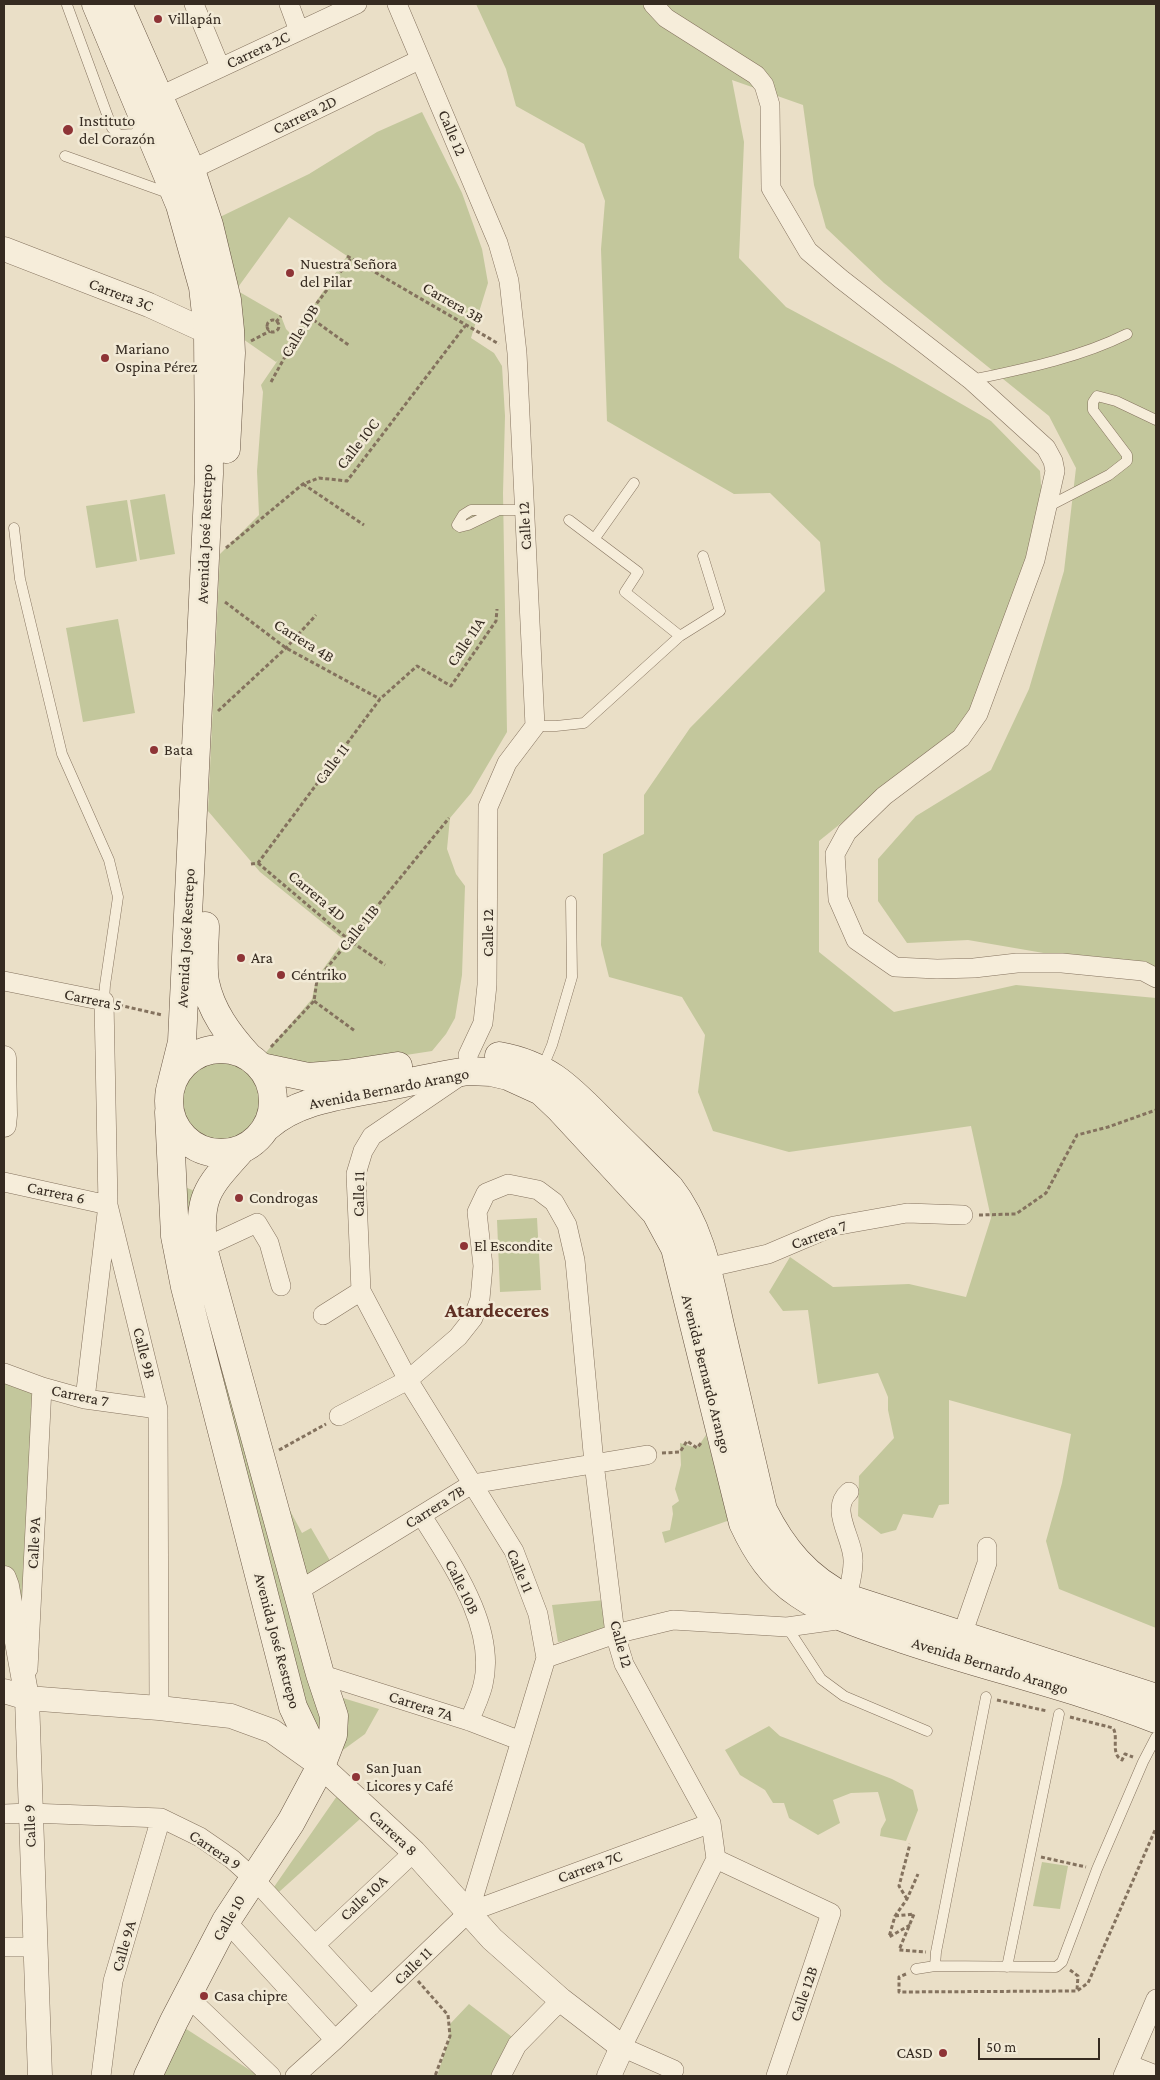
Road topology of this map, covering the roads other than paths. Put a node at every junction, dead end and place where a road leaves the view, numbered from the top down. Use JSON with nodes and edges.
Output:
{"nodes":[{"id":1,"x":96,"y":4,"type":"edge"},
{"id":2,"x":118,"y":4,"type":"edge"},
{"id":3,"x":194,"y":4,"type":"edge"},
{"id":4,"x":289,"y":4,"type":"edge"},
{"id":5,"x":357,"y":4,"type":"edge"},
{"id":6,"x":397,"y":4,"type":"edge"},
{"id":7,"x":653,"y":4,"type":"edge"},
{"id":8,"x":68,"y":5,"type":"dead end"},
{"id":9,"x":299,"y":31,"type":"junction"},
{"id":10,"x":420,"y":60,"type":"junction"},
{"id":11,"x":220,"y":67,"type":"junction"},
{"id":12,"x":158,"y":97,"type":"junction"},
{"id":13,"x":149,"y":128,"type":"junction"},
{"id":14,"x":65,"y":156,"type":"dead end"},
{"id":15,"x":191,"y":170,"type":"junction"},
{"id":16,"x":176,"y":197,"type":"junction"},
{"id":17,"x":4,"y":249,"type":"edge"},
{"id":18,"x":208,"y":332,"type":"junction"},
{"id":19,"x":1127,"y":334,"type":"dead end"},
{"id":20,"x":231,"y":353,"type":"junction"},
{"id":21,"x":971,"y":380,"type":"junction"},
{"id":22,"x":1156,"y":420,"type":"edge"},
{"id":23,"x":634,"y":483,"type":"dead end"},
{"id":24,"x":1047,"y":507,"type":"junction"},
{"id":25,"x":524,"y":510,"type":"junction"},
{"id":26,"x":497,"y":511,"type":"dead end"},
{"id":27,"x":569,"y":520,"type":"dead end"},
{"id":28,"x":14,"y":528,"type":"dead end"},
{"id":29,"x":595,"y":538,"type":"junction"},
{"id":30,"x":703,"y":556,"type":"dead end"},
{"id":31,"x":680,"y":636,"type":"junction"},
{"id":32,"x":535,"y":726,"type":"junction"},
{"id":33,"x":571,"y":901,"type":"dead end"},
{"id":34,"x":1156,"y":978,"type":"edge"},
{"id":35,"x":4,"y":981,"type":"edge"},
{"id":36,"x":104,"y":1001,"type":"junction"},
{"id":37,"x":4,"y":1058,"type":"edge"},
{"id":38,"x":255,"y":1062,"type":"junction"},
{"id":39,"x":468,"y":1063,"type":"junction"},
{"id":40,"x":542,"y":1069,"type":"junction"},
{"id":41,"x":172,"y":1082,"type":"junction"},
{"id":42,"x":169,"y":1112,"type":"junction"},
{"id":43,"x":4,"y":1125,"type":"edge"},
{"id":44,"x":267,"y":1127,"type":"junction"},
{"id":45,"x":241,"y":1150,"type":"junction"},
{"id":46,"x":4,"y":1182,"type":"edge"},
{"id":47,"x":108,"y":1205,"type":"junction"},
{"id":48,"x":963,"y":1215,"type":"road end"},
{"id":49,"x":204,"y":1248,"type":"junction"},
{"id":50,"x":706,"y":1268,"type":"junction"},
{"id":51,"x":281,"y":1286,"type":"dead end"},
{"id":52,"x":361,"y":1291,"type":"junction"},
{"id":53,"x":323,"y":1315,"type":"dead end"},
{"id":54,"x":4,"y":1373,"type":"edge"},
{"id":55,"x":408,"y":1380,"type":"junction"},
{"id":56,"x":42,"y":1387,"type":"junction"},
{"id":57,"x":85,"y":1399,"type":"junction"},
{"id":58,"x":158,"y":1409,"type":"junction"},
{"id":59,"x":339,"y":1416,"type":"road end"},
{"id":60,"x":647,"y":1455,"type":"road end"},
{"id":61,"x":594,"y":1463,"type":"junction"},
{"id":62,"x":472,"y":1484,"type":"junction"},
{"id":63,"x":849,"y":1492,"type":"dead end"},
{"id":64,"x":422,"y":1516,"type":"junction"},
{"id":65,"x":987,"y":1547,"type":"dead end"},
{"id":66,"x":4,"y":1578,"type":"edge"},
{"id":67,"x":298,"y":1591,"type":"junction"},
{"id":68,"x":846,"y":1609,"type":"junction"},
{"id":69,"x":787,"y":1627,"type":"junction"},
{"id":70,"x":616,"y":1634,"type":"junction"},
{"id":71,"x":962,"y":1635,"type":"junction"},
{"id":72,"x":546,"y":1658,"type":"junction"},
{"id":73,"x":320,"y":1674,"type":"junction"},
{"id":74,"x":4,"y":1691,"type":"edge"},
{"id":75,"x":986,"y":1697,"type":"dead end"},
{"id":76,"x":27,"y":1698,"type":"junction"},
{"id":77,"x":1156,"y":1698,"type":"edge"},
{"id":78,"x":159,"y":1708,"type":"junction"},
{"id":79,"x":1058,"y":1714,"type":"dead end"},
{"id":80,"x":1156,"y":1719,"type":"edge"},
{"id":81,"x":469,"y":1721,"type":"junction"},
{"id":82,"x":927,"y":1731,"type":"dead end"},
{"id":83,"x":1156,"y":1737,"type":"edge"},
{"id":84,"x":521,"y":1740,"type":"junction"},
{"id":85,"x":321,"y":1766,"type":"junction"},
{"id":86,"x":30,"y":1813,"type":"junction"},
{"id":87,"x":4,"y":1814,"type":"edge"},
{"id":88,"x":161,"y":1818,"type":"junction"},
{"id":89,"x":711,"y":1823,"type":"junction"},
{"id":90,"x":414,"y":1852,"type":"junction"},
{"id":91,"x":716,"y":1859,"type":"junction"},
{"id":92,"x":253,"y":1878,"type":"junction"},
{"id":93,"x":469,"y":1912,"type":"junction"},
{"id":94,"x":226,"y":1922,"type":"junction"},
{"id":95,"x":315,"y":1945,"type":"junction"},
{"id":96,"x":35,"y":1946,"type":"junction"},
{"id":97,"x":4,"y":1947,"type":"edge"},
{"id":98,"x":935,"y":1966,"type":"junction"},
{"id":99,"x":1007,"y":1967,"type":"junction"},
{"id":100,"x":916,"y":1970,"type":"road end"},
{"id":101,"x":188,"y":1997,"type":"junction"},
{"id":102,"x":1156,"y":1999,"type":"edge"},
{"id":103,"x":561,"y":2000,"type":"junction"},
{"id":104,"x":371,"y":2006,"type":"junction"},
{"id":105,"x":335,"y":2040,"type":"junction"},
{"id":106,"x":622,"y":2046,"type":"junction"},
{"id":107,"x":674,"y":2070,"type":"dead end"},
{"id":108,"x":1125,"y":2070,"type":"edge"},
{"id":109,"x":299,"y":2075,"type":"edge"},
{"id":110,"x":1156,"y":2075,"type":"edge"},
{"id":111,"x":40,"y":2076,"type":"edge"},
{"id":112,"x":102,"y":2076,"type":"edge"},
{"id":113,"x":148,"y":2076,"type":"edge"},
{"id":114,"x":271,"y":2076,"type":"edge"},
{"id":115,"x":502,"y":2076,"type":"edge"},
{"id":116,"x":609,"y":2076,"type":"edge"},
{"id":117,"x":776,"y":2076,"type":"edge"}],
"edges":[{"from":1,"to":13,"type":"main road","name":"Avenida José Restrepo"},
{"from":2,"to":12,"type":"main road","name":"Avenida José Restrepo"},
{"from":3,"to":11,"type":"street"},
{"from":4,"to":9,"type":"street"},
{"from":5,"to":9,"type":"street","name":"Carrera 2C"},
{"from":6,"to":10,"type":"street","name":"Calle 12"},
{"from":7,"to":21,"type":"street"},
{"from":8,"to":13,"type":"lane"},
{"from":9,"to":11,"type":"street","name":"Carrera 2C"},
{"from":10,"to":15,"type":"street","name":"Carrera 2D"},
{"from":10,"to":25,"type":"street","name":"Calle 12"},
{"from":11,"to":12,"type":"street","name":"Carrera 2C"},
{"from":12,"to":15,"type":"main road","name":"Avenida José Restrepo"},
{"from":13,"to":16,"type":"main road","name":"Avenida José Restrepo"},
{"from":14,"to":16,"type":"lane"},
{"from":15,"to":20,"type":"main road","name":"Avenida José Restrepo"},
{"from":16,"to":18,"type":"main road","name":"Avenida José Restrepo"},
{"from":17,"to":18,"type":"street","name":"Carrera 3C"},
{"from":18,"to":20,"type":"street","name":"Carrera 3C"},
{"from":18,"to":41,"type":"main road","name":"Avenida José Restrepo"},
{"from":19,"to":21,"type":"lane"},
{"from":20,"to":38,"type":"main road","name":"Avenida José Restrepo"},
{"from":21,"to":24,"type":"street"},
{"from":22,"to":24,"type":"lane"},
{"from":23,"to":29,"type":"lane"},
{"from":24,"to":34,"type":"street"},
{"from":25,"to":26,"type":"lane"},
{"from":25,"to":32,"type":"street","name":"Calle 12"},
{"from":27,"to":29,"type":"lane"},
{"from":28,"to":36,"type":"lane"},
{"from":29,"to":31,"type":"lane"},
{"from":30,"to":31,"type":"lane"},
{"from":31,"to":32,"type":"lane"},
{"from":32,"to":39,"type":"street","name":"Calle 12"},
{"from":33,"to":40,"type":"lane"},
{"from":35,"to":36,"type":"street","name":"Carrera 5"},
{"from":36,"to":47,"type":"street","name":"Calle 9B"},
{"from":37,"to":43,"type":"street"},
{"from":38,"to":39,"type":"main road","name":"Avenida Bernardo Arango"},
{"from":38,"to":41,"type":"main road"},
{"from":38,"to":44,"type":"main road"},
{"from":39,"to":40,"type":"main road","name":"Avenida Bernardo Arango"},
{"from":39,"to":44,"type":"main road","name":"Avenida Bernardo Arango"},
{"from":39,"to":52,"type":"street","name":"Calle 11"},
{"from":39,"to":68,"type":"main road","name":"Avenida Bernardo Arango"},
{"from":40,"to":50,"type":"main road","name":"Avenida Bernardo Arango"},
{"from":41,"to":42,"type":"main road"},
{"from":42,"to":45,"type":"main road"},
{"from":42,"to":85,"type":"main road","name":"Avenida José Restrepo"},
{"from":44,"to":45,"type":"main road"},
{"from":45,"to":49,"type":"main road","name":"Avenida José Restrepo"},
{"from":46,"to":47,"type":"street","name":"Carrera 6"},
{"from":47,"to":57,"type":"street"},
{"from":47,"to":58,"type":"street","name":"Calle 9B"},
{"from":48,"to":50,"type":"street","name":"Carrera 7"},
{"from":49,"to":51,"type":"street"},
{"from":49,"to":67,"type":"main road","name":"Avenida José Restrepo"},
{"from":50,"to":68,"type":"main road","name":"Avenida Bernardo Arango"},
{"from":52,"to":53,"type":"street"},
{"from":52,"to":55,"type":"street","name":"Calle 11"},
{"from":54,"to":56,"type":"street","name":"Carrera 7"},
{"from":55,"to":59,"type":"street"},
{"from":55,"to":61,"type":"street","name":"Calle 12"},
{"from":55,"to":62,"type":"street","name":"Calle 11"},
{"from":56,"to":57,"type":"street","name":"Carrera 7"},
{"from":56,"to":76,"type":"street","name":"Calle 9A"},
{"from":57,"to":58,"type":"street","name":"Carrera 7"},
{"from":58,"to":78,"type":"street","name":"Calle 9B"},
{"from":60,"to":61,"type":"street","name":"Carrera 7B"},
{"from":61,"to":62,"type":"street","name":"Carrera 7B"},
{"from":61,"to":70,"type":"street","name":"Calle 12"},
{"from":62,"to":64,"type":"street","name":"Carrera 7B"},
{"from":62,"to":72,"type":"street","name":"Calle 11"},
{"from":63,"to":68,"type":"street"},
{"from":64,"to":67,"type":"street","name":"Carrera 7B"},
{"from":64,"to":81,"type":"street","name":"Calle 10B"},
{"from":65,"to":71,"type":"street"},
{"from":66,"to":76,"type":"street","name":"Calle 9"},
{"from":67,"to":73,"type":"main road","name":"Avenida José Restrepo"},
{"from":68,"to":69,"type":"street"},
{"from":68,"to":71,"type":"main road","name":"Avenida Bernardo Arango"},
{"from":68,"to":80,"type":"main road","name":"Avenida Bernardo Arango"},
{"from":69,"to":70,"type":"street"},
{"from":69,"to":82,"type":"lane"},
{"from":70,"to":72,"type":"street"},
{"from":70,"to":89,"type":"street","name":"Calle 12"},
{"from":71,"to":77,"type":"main road","name":"Avenida Bernardo Arango"},
{"from":72,"to":84,"type":"street","name":"Calle 11"},
{"from":73,"to":81,"type":"street","name":"Carrera 7A"},
{"from":73,"to":85,"type":"main road","name":"Avenida José Restrepo"},
{"from":74,"to":76,"type":"street","name":"Carrera 8"},
{"from":75,"to":98,"type":"lane"},
{"from":76,"to":78,"type":"street","name":"Carrera 8"},
{"from":76,"to":86,"type":"street","name":"Calle 9"},
{"from":78,"to":85,"type":"street","name":"Carrera 8"},
{"from":79,"to":99,"type":"lane"},
{"from":81,"to":84,"type":"street","name":"Carrera 7A"},
{"from":83,"to":99,"type":"lane"},
{"from":84,"to":93,"type":"street","name":"Calle 11"},
{"from":85,"to":90,"type":"street","name":"Carrera 8"},
{"from":85,"to":92,"type":"main road","name":"Calle 10"},
{"from":86,"to":87,"type":"street","name":"Carrera 9"},
{"from":86,"to":88,"type":"street","name":"Carrera 9"},
{"from":86,"to":96,"type":"street","name":"Calle 9"},
{"from":88,"to":92,"type":"street","name":"Carrera 9"},
{"from":88,"to":112,"type":"street","name":"Calle 9A"},
{"from":89,"to":91,"type":"street","name":"Calle 12"},
{"from":89,"to":93,"type":"street","name":"Carrera 7C"},
{"from":90,"to":93,"type":"street","name":"Carrera 8"},
{"from":90,"to":95,"type":"street","name":"Calle 10A"},
{"from":91,"to":106,"type":"street"},
{"from":91,"to":117,"type":"street","name":"Calle 12B"},
{"from":92,"to":94,"type":"main road","name":"Calle 10"},
{"from":92,"to":95,"type":"street","name":"Carrera 9"},
{"from":93,"to":103,"type":"street","name":"Carrera 8"},
{"from":93,"to":104,"type":"street","name":"Calle 11"},
{"from":94,"to":101,"type":"main road","name":"Calle 10"},
{"from":94,"to":105,"type":"street"},
{"from":95,"to":104,"type":"street","name":"Carrera 9"},
{"from":96,"to":97,"type":"street"},
{"from":96,"to":111,"type":"street","name":"Calle 9"},
{"from":98,"to":99,"type":"lane"},
{"from":98,"to":100,"type":"lane"},
{"from":101,"to":113,"type":"main road","name":"Calle 10"},
{"from":101,"to":114,"type":"street"},
{"from":102,"to":108,"type":"street"},
{"from":103,"to":106,"type":"street","name":"Carrera 8"},
{"from":103,"to":115,"type":"street"},
{"from":104,"to":105,"type":"street","name":"Calle 11"},
{"from":105,"to":109,"type":"street","name":"Calle 11"},
{"from":106,"to":107,"type":"street","name":"Carrera 8"},
{"from":106,"to":116,"type":"street"},
{"from":108,"to":110,"type":"street"}]}
